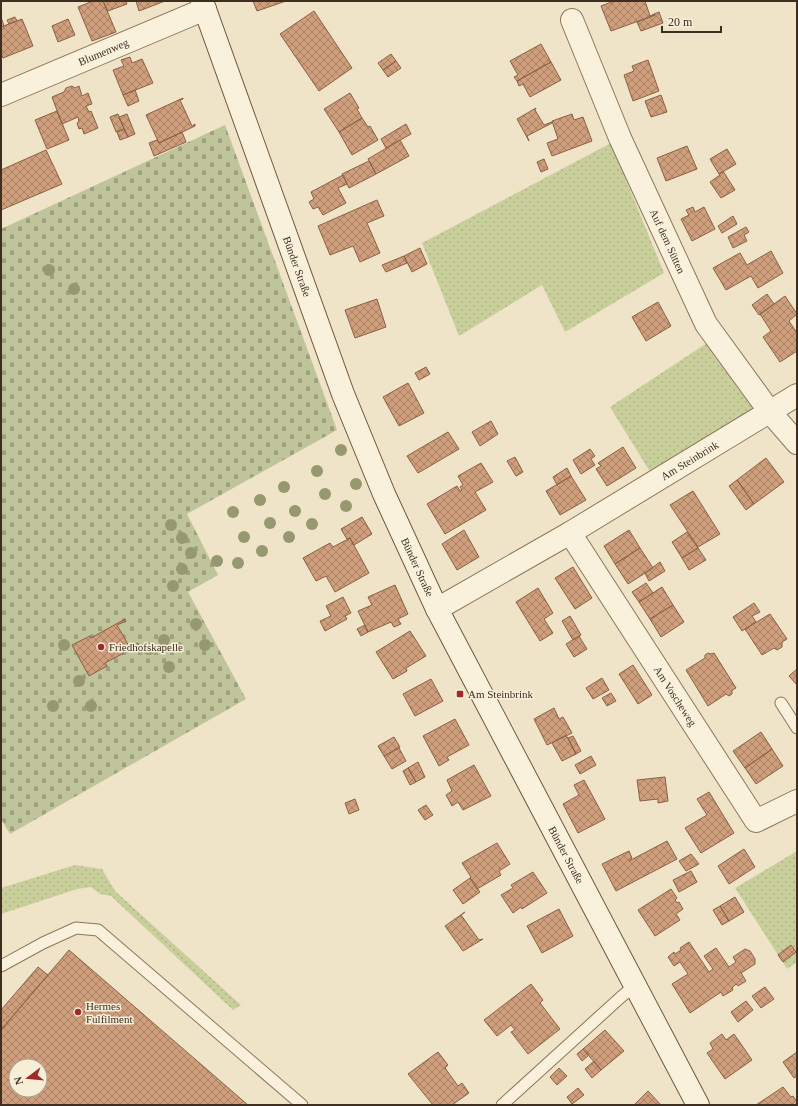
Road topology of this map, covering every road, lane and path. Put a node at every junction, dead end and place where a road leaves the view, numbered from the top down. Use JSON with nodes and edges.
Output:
{"nodes":[{"id":1,"x":203,"y":5,"type":"edge"},
{"id":2,"x":572,"y":20,"type":"dead end"},
{"id":3,"x":1,"y":95,"type":"edge"},
{"id":4,"x":797,"y":395,"type":"edge"},
{"id":5,"x":770,"y":412,"type":"junction"},
{"id":6,"x":797,"y":443,"type":"edge"},
{"id":7,"x":570,"y":533,"type":"junction"},
{"id":8,"x":436,"y":609,"type":"junction"},
{"id":9,"x":781,"y":703,"type":"dead end"},
{"id":10,"x":797,"y":728,"type":"edge"},
{"id":11,"x":797,"y":801,"type":"edge"},
{"id":12,"x":1,"y":966,"type":"edge"},
{"id":13,"x":634,"y":986,"type":"junction"},
{"id":14,"x":302,"y":1105,"type":"edge"},
{"id":15,"x":502,"y":1105,"type":"edge"},
{"id":16,"x":698,"y":1105,"type":"edge"}],
"edges":[{"from":1,"to":3,"type":"street","name":"Blumenweg"},
{"from":1,"to":8,"type":"street","name":"Bünder Straße"},
{"from":2,"to":5,"type":"street","name":"Auf dem Sütten"},
{"from":4,"to":5,"type":"street","name":"Am Steinbrink"},
{"from":5,"to":6,"type":"street","name":"Auf dem Sütten"},
{"from":5,"to":7,"type":"street","name":"Am Steinbrink"},
{"from":7,"to":8,"type":"street","name":"Am Steinbrink"},
{"from":7,"to":11,"type":"street","name":"Am Voscheweg"},
{"from":8,"to":13,"type":"street","name":"Bünder Straße"},
{"from":9,"to":10,"type":"lane"},
{"from":12,"to":14,"type":"lane"},
{"from":13,"to":15,"type":"lane"},
{"from":13,"to":16,"type":"street","name":"Bünder Straße"}]}
